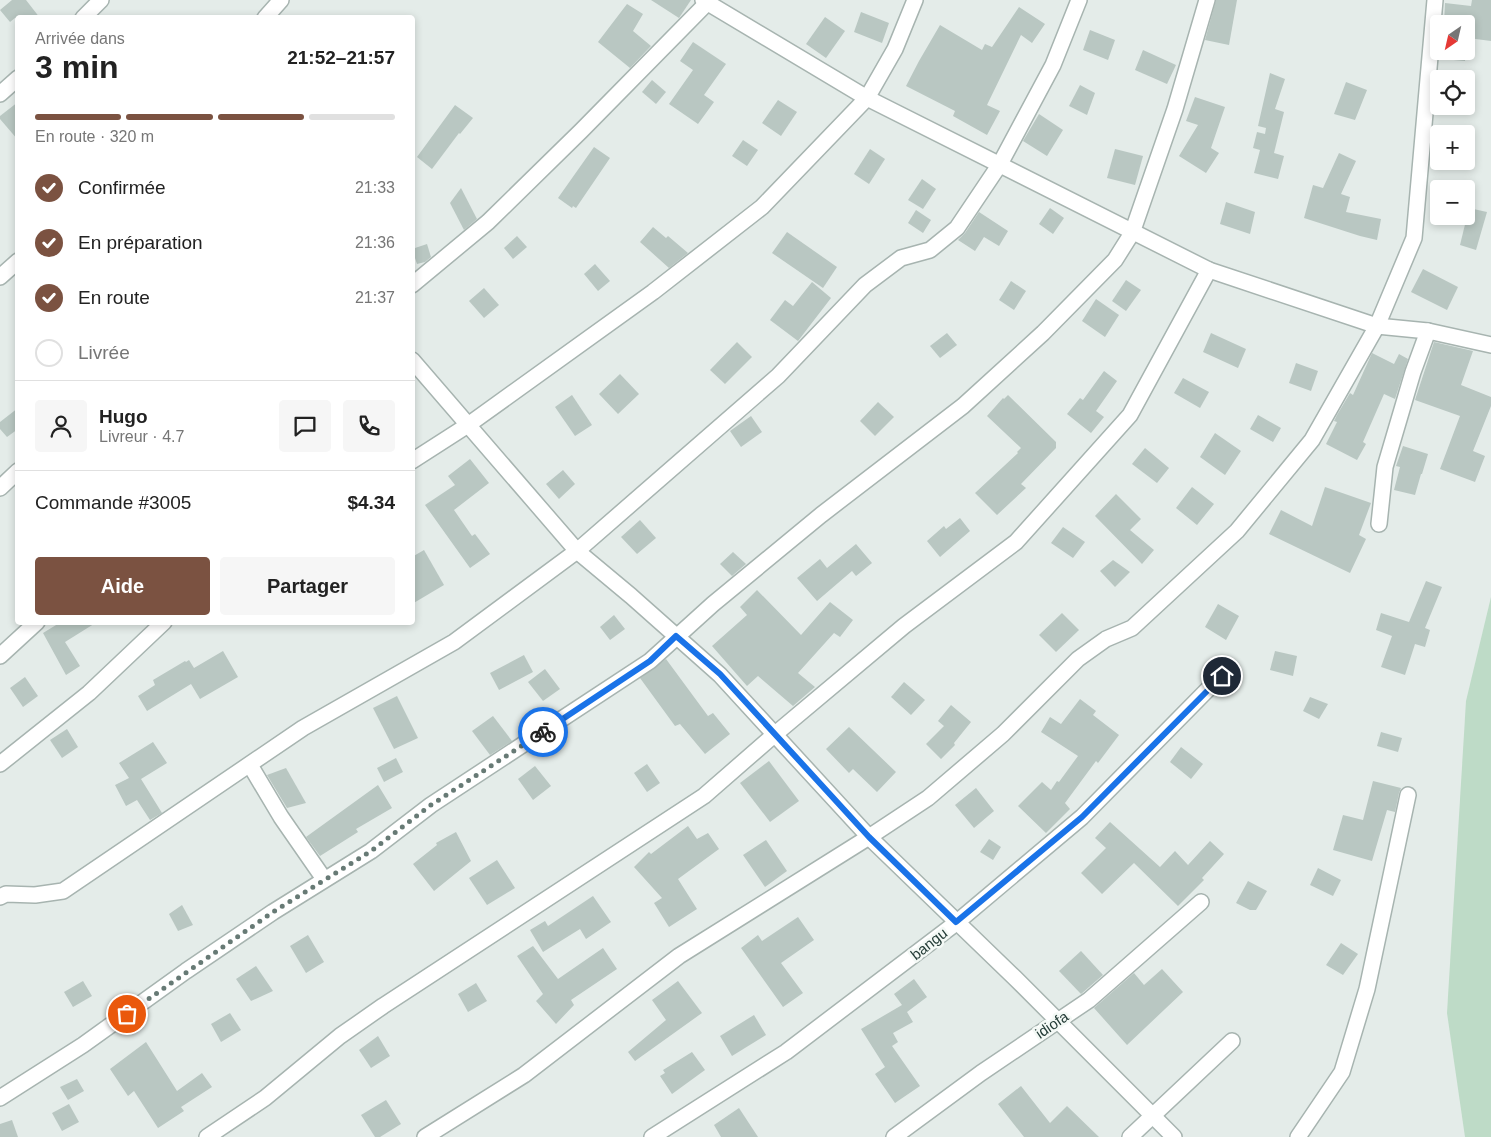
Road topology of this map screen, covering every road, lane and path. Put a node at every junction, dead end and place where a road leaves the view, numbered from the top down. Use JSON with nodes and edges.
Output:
{"nodes":[{"id":1,"x":281,"y":0,"type":"edge"},
{"id":2,"x":916,"y":0,"type":"edge"},
{"id":3,"x":1079,"y":0,"type":"edge"},
{"id":4,"x":1207,"y":0,"type":"edge"},
{"id":5,"x":1435,"y":0,"type":"edge"},
{"id":6,"x":707,"y":1,"type":"edge"},
{"id":7,"x":268,"y":15,"type":"edge"},
{"id":8,"x":15,"y":81,"type":"edge"},
{"id":9,"x":0,"y":94,"type":"edge"},
{"id":10,"x":867,"y":98,"type":"junction"},
{"id":11,"x":1000,"y":164,"type":"junction"},
{"id":12,"x":1132,"y":233,"type":"junction"},
{"id":13,"x":15,"y":264,"type":"edge"},
{"id":14,"x":1209,"y":270,"type":"junction"},
{"id":15,"x":0,"y":277,"type":"edge"},
{"id":16,"x":415,"y":282,"type":"edge"},
{"id":17,"x":1377,"y":326,"type":"junction"},
{"id":18,"x":1428,"y":332,"type":"junction"},
{"id":19,"x":1491,"y":345,"type":"edge"},
{"id":20,"x":415,"y":363,"type":"edge"},
{"id":21,"x":468,"y":425,"type":"junction"},
{"id":22,"x":415,"y":459,"type":"edge"},
{"id":23,"x":15,"y":473,"type":"edge"},
{"id":24,"x":0,"y":488,"type":"edge"},
{"id":25,"x":1379,"y":524,"type":"dead end"},
{"id":26,"x":577,"y":551,"type":"junction"},
{"id":27,"x":34,"y":625,"type":"edge"},
{"id":28,"x":161,"y":625,"type":"edge"},
{"id":29,"x":676,"y":636,"type":"junction"},
{"id":30,"x":0,"y":656,"type":"edge"},
{"id":31,"x":1222,"y":676,"type":"dead end"},
{"id":32,"x":774,"y":735,"type":"junction"},
{"id":33,"x":0,"y":764,"type":"edge"},
{"id":34,"x":250,"y":765,"type":"junction"},
{"id":35,"x":1408,"y":795,"type":"dead end"},
{"id":36,"x":869,"y":837,"type":"junction"},
{"id":37,"x":324,"y":879,"type":"junction"},
{"id":38,"x":2,"y":892,"type":"edge"},
{"id":39,"x":1201,"y":902,"type":"dead end"},
{"id":40,"x":956,"y":922,"type":"junction"},
{"id":41,"x":1058,"y":1020,"type":"junction"},
{"id":42,"x":1232,"y":1041,"type":"dead end"},
{"id":43,"x":0,"y":1098,"type":"edge"},
{"id":44,"x":1153,"y":1116,"type":"junction"},
{"id":45,"x":208,"y":1137,"type":"edge"},
{"id":46,"x":425,"y":1137,"type":"edge"},
{"id":47,"x":652,"y":1137,"type":"edge"},
{"id":48,"x":894,"y":1137,"type":"edge"},
{"id":49,"x":1130,"y":1137,"type":"edge"},
{"id":50,"x":1174,"y":1137,"type":"edge"},
{"id":51,"x":1298,"y":1137,"type":"edge"}],
"edges":[{"from":1,"to":7,"type":"street"},
{"from":2,"to":10,"type":"street"},
{"from":3,"to":11,"type":"street"},
{"from":4,"to":12,"type":"street"},
{"from":5,"to":17,"type":"street"},
{"from":6,"to":10,"type":"street"},
{"from":6,"to":16,"type":"street"},
{"from":8,"to":9,"type":"street"},
{"from":10,"to":11,"type":"street"},
{"from":10,"to":21,"type":"street"},
{"from":11,"to":12,"type":"street"},
{"from":11,"to":26,"type":"street"},
{"from":12,"to":14,"type":"street"},
{"from":12,"to":29,"type":"street"},
{"from":13,"to":15,"type":"street"},
{"from":14,"to":17,"type":"street"},
{"from":14,"to":32,"type":"street"},
{"from":17,"to":18,"type":"street"},
{"from":17,"to":36,"type":"street"},
{"from":18,"to":19,"type":"street"},
{"from":18,"to":25,"type":"street"},
{"from":20,"to":21,"type":"street"},
{"from":21,"to":22,"type":"street"},
{"from":21,"to":26,"type":"street"},
{"from":23,"to":24,"type":"street"},
{"from":26,"to":29,"type":"street"},
{"from":26,"to":34,"type":"street"},
{"from":27,"to":30,"type":"street"},
{"from":28,"to":33,"type":"street"},
{"from":29,"to":32,"type":"street"},
{"from":29,"to":37,"type":"street"},
{"from":31,"to":40,"type":"street","name":"bangu"},
{"from":32,"to":36,"type":"street"},
{"from":32,"to":45,"type":"street"},
{"from":34,"to":37,"type":"street"},
{"from":34,"to":38,"type":"street"},
{"from":35,"to":51,"type":"street"},
{"from":36,"to":40,"type":"street"},
{"from":36,"to":46,"type":"street"},
{"from":37,"to":43,"type":"street"},
{"from":39,"to":41,"type":"street","name":"idiofa"},
{"from":40,"to":41,"type":"street"},
{"from":40,"to":47,"type":"street","name":"bangu"},
{"from":41,"to":44,"type":"street"},
{"from":41,"to":48,"type":"street","name":"idiofa"},
{"from":42,"to":44,"type":"street"},
{"from":44,"to":49,"type":"street"},
{"from":44,"to":50,"type":"street"}]}
